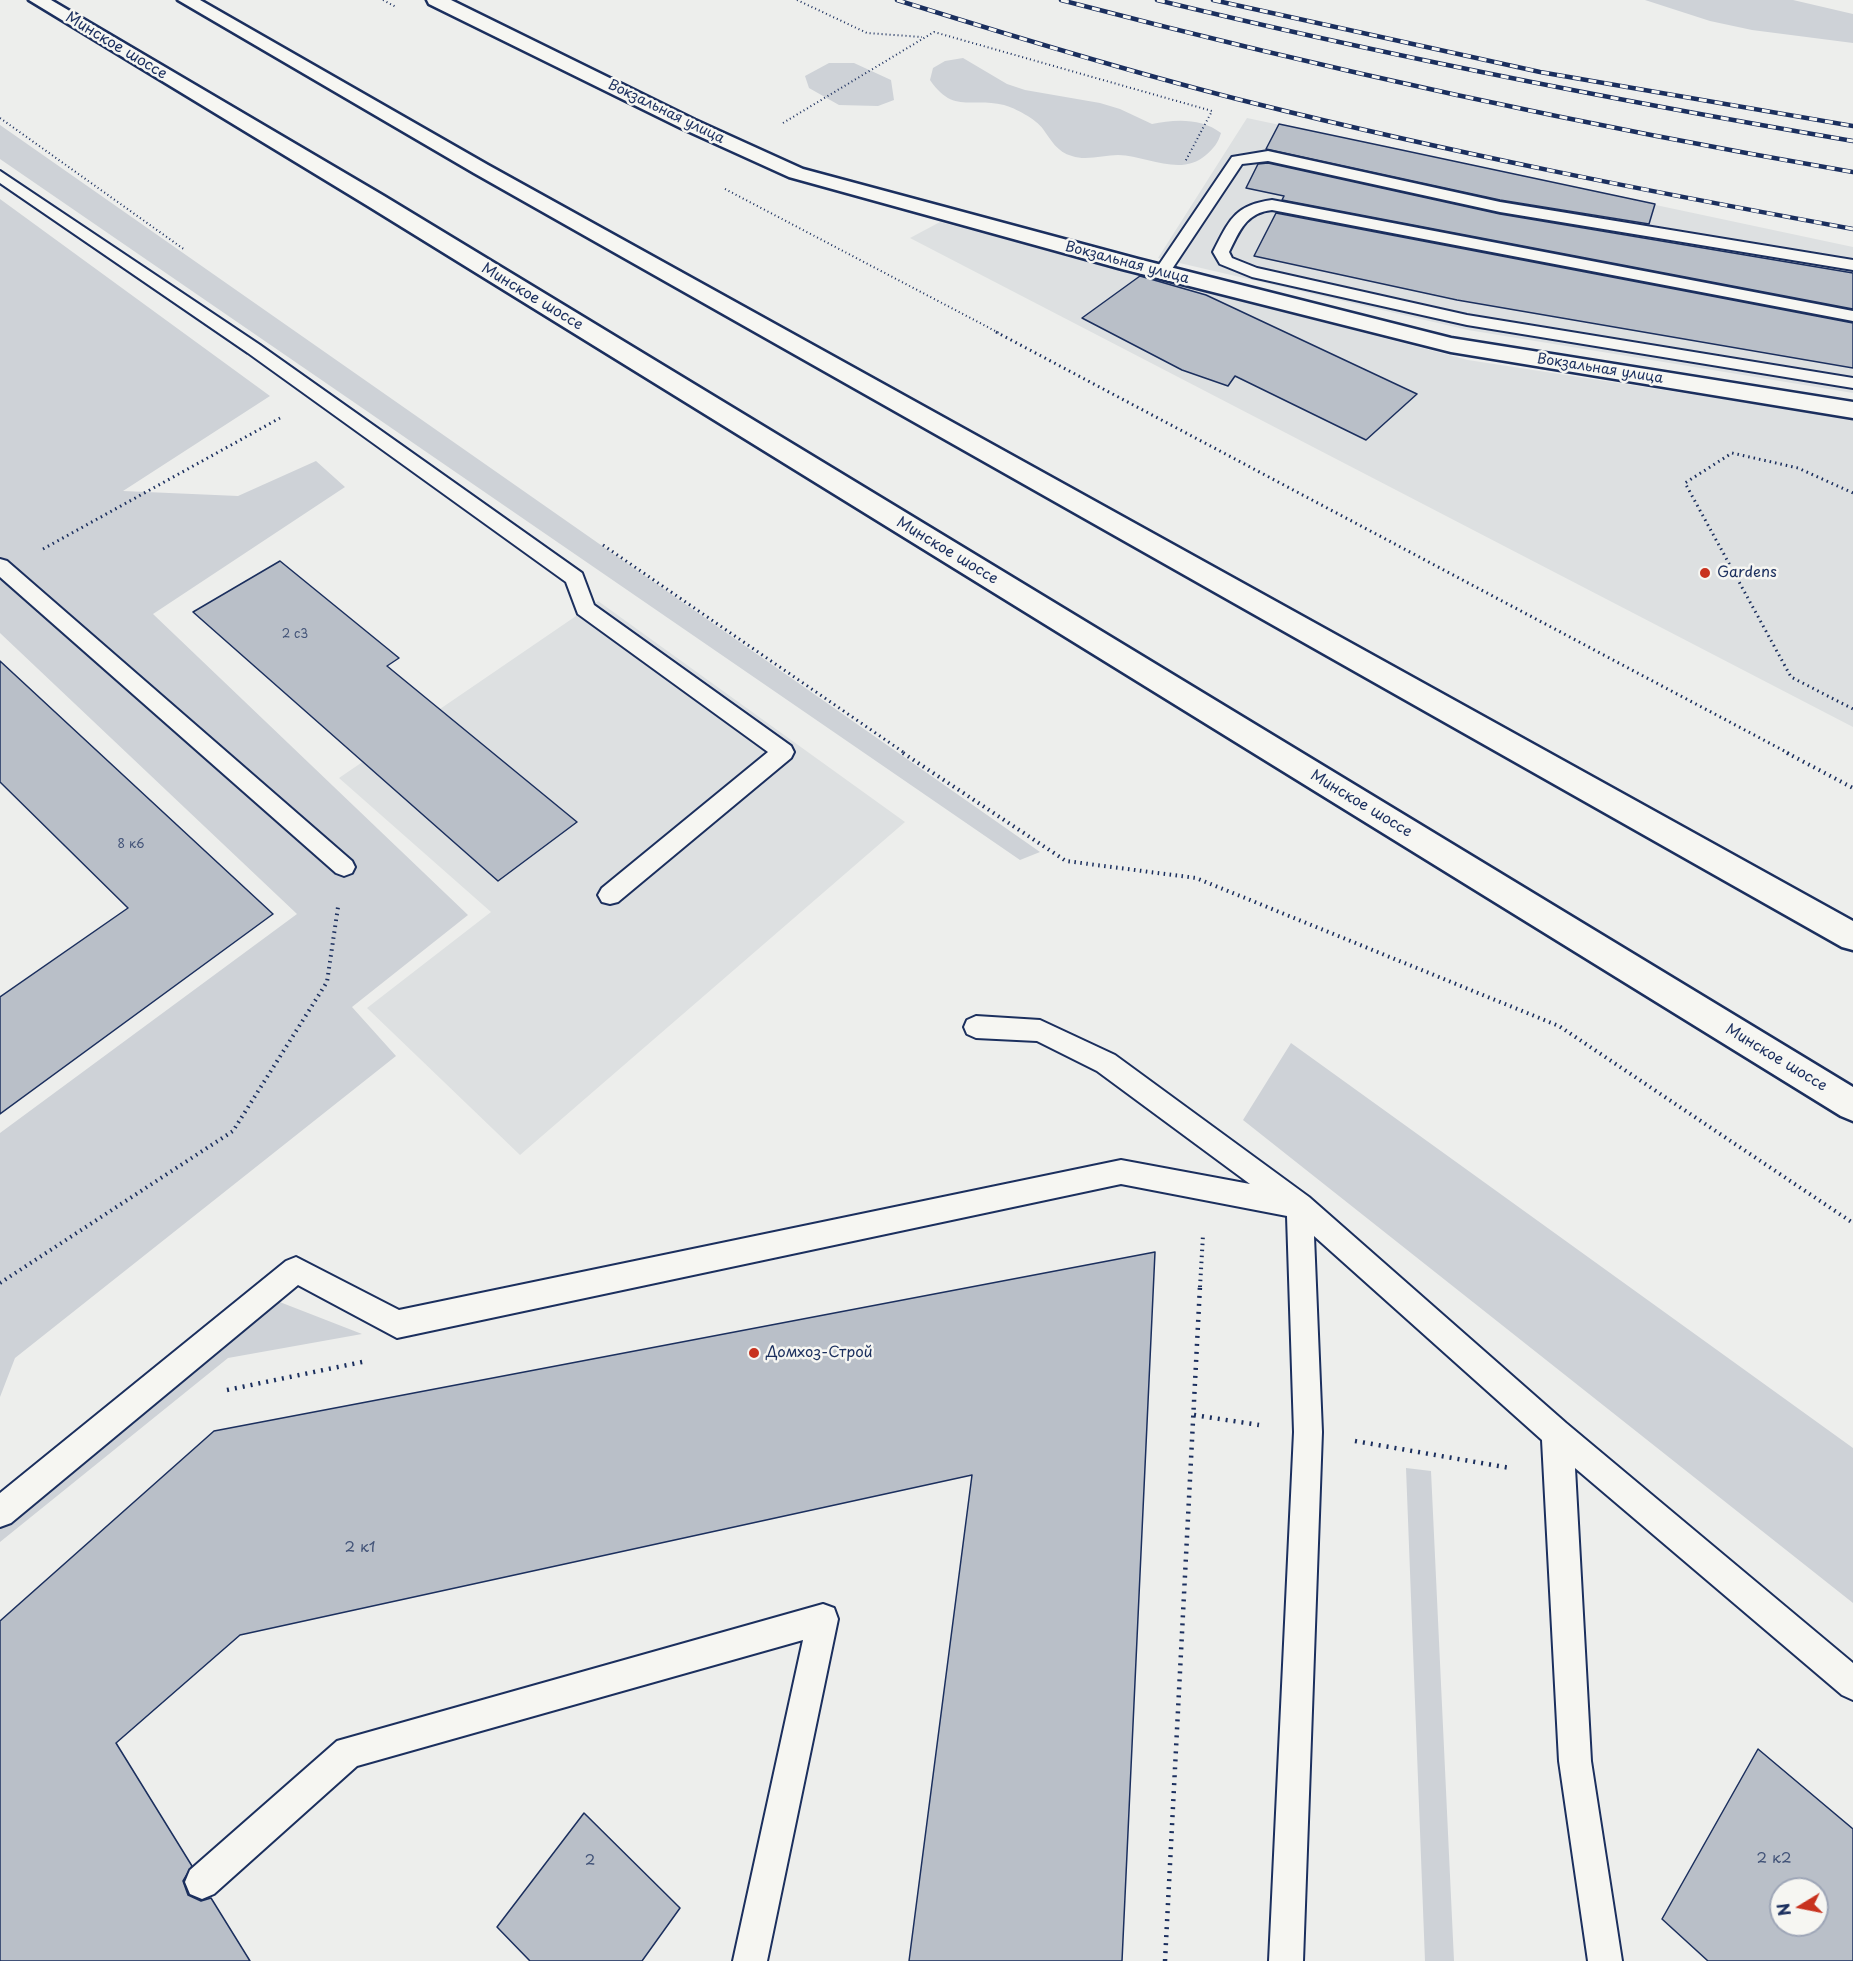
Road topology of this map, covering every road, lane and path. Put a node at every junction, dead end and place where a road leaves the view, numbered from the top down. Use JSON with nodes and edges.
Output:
{"nodes":[{"id":1,"x":38,"y":0,"type":"edge"},
{"id":2,"x":187,"y":0,"type":"edge"},
{"id":3,"x":383,"y":0,"type":"edge"},
{"id":4,"x":436,"y":0,"type":"edge"},
{"id":5,"x":798,"y":0,"type":"edge"},
{"id":6,"x":404,"y":12,"type":"dead end"},
{"id":7,"x":923,"y":38,"type":"junction"},
{"id":8,"x":742,"y":148,"type":"junction"},
{"id":9,"x":1184,"y":162,"type":"dead end"},
{"id":10,"x":0,"y":176,"type":"edge"},
{"id":11,"x":718,"y":184,"type":"dead end"},
{"id":12,"x":1853,"y":265,"type":"edge"},
{"id":13,"x":1162,"y":272,"type":"junction"},
{"id":14,"x":1853,"y":316,"type":"edge"},
{"id":15,"x":1853,"y":383,"type":"edge"},
{"id":16,"x":1853,"y":410,"type":"edge"},
{"id":17,"x":284,"y":416,"type":"dead end"},
{"id":18,"x":1853,"y":493,"type":"edge"},
{"id":19,"x":3,"y":568,"type":"edge"},
{"id":20,"x":1853,"y":709,"type":"edge"},
{"id":21,"x":1853,"y":788,"type":"edge"},
{"id":22,"x":1022,"y":831,"type":"dead end"},
{"id":23,"x":344,"y":867,"type":"joint"},
{"id":24,"x":610,"y":895,"type":"dead end"},
{"id":25,"x":1853,"y":937,"type":"edge"},
{"id":26,"x":976,"y":1027,"type":"dead end"},
{"id":27,"x":1853,"y":1105,"type":"edge"},
{"id":28,"x":1300,"y":1206,"type":"junction"},
{"id":29,"x":1204,"y":1223,"type":"dead end"},
{"id":30,"x":1853,"y":1223,"type":"edge"},
{"id":31,"x":0,"y":1283,"type":"edge"},
{"id":32,"x":1194,"y":1415,"type":"junction"},
{"id":33,"x":1308,"y":1432,"type":"junction"},
{"id":34,"x":1556,"y":1433,"type":"junction"},
{"id":35,"x":1561,"y":1477,"type":"junction"},
{"id":36,"x":0,"y":1512,"type":"edge"},
{"id":37,"x":1853,"y":1684,"type":"edge"},
{"id":38,"x":201,"y":1882,"type":"dead end"},
{"id":39,"x":750,"y":1961,"type":"edge"},
{"id":40,"x":1165,"y":1961,"type":"edge"},
{"id":41,"x":1286,"y":1961,"type":"edge"},
{"id":42,"x":1605,"y":1961,"type":"edge"}],
"edges":[{"from":1,"to":27,"type":"main road","name":"Минское шоссе"},
{"from":2,"to":25,"type":"main road"},
{"from":3,"to":6,"type":"path"},
{"from":4,"to":8,"type":"main road","name":"Вокзальная улица"},
{"from":5,"to":7,"type":"path"},
{"from":7,"to":8,"type":"path"},
{"from":7,"to":9,"type":"path"},
{"from":8,"to":13,"type":"main road","name":"Вокзальная улица"},
{"from":10,"to":24,"type":"lane"},
{"from":11,"to":21,"type":"path"},
{"from":12,"to":13,"type":"lane"},
{"from":13,"to":16,"type":"main road","name":"Вокзальная улица"},
{"from":14,"to":15,"type":"lane"},
{"from":17,"to":19,"type":"path"},
{"from":18,"to":20,"type":"path"},
{"from":19,"to":23,"type":"lane"},
{"from":22,"to":30,"type":"path"},
{"from":23,"to":31,"type":"path"},
{"from":26,"to":28,"type":"lane"},
{"from":28,"to":33,"type":"lane"},
{"from":28,"to":34,"type":"lane"},
{"from":28,"to":36,"type":"lane"},
{"from":29,"to":32,"type":"path"},
{"from":32,"to":33,"type":"path"},
{"from":32,"to":40,"type":"path"},
{"from":33,"to":35,"type":"path"},
{"from":33,"to":41,"type":"lane"},
{"from":34,"to":35,"type":"lane"},
{"from":34,"to":37,"type":"lane"},
{"from":35,"to":42,"type":"lane"},
{"from":38,"to":39,"type":"lane"}]}
